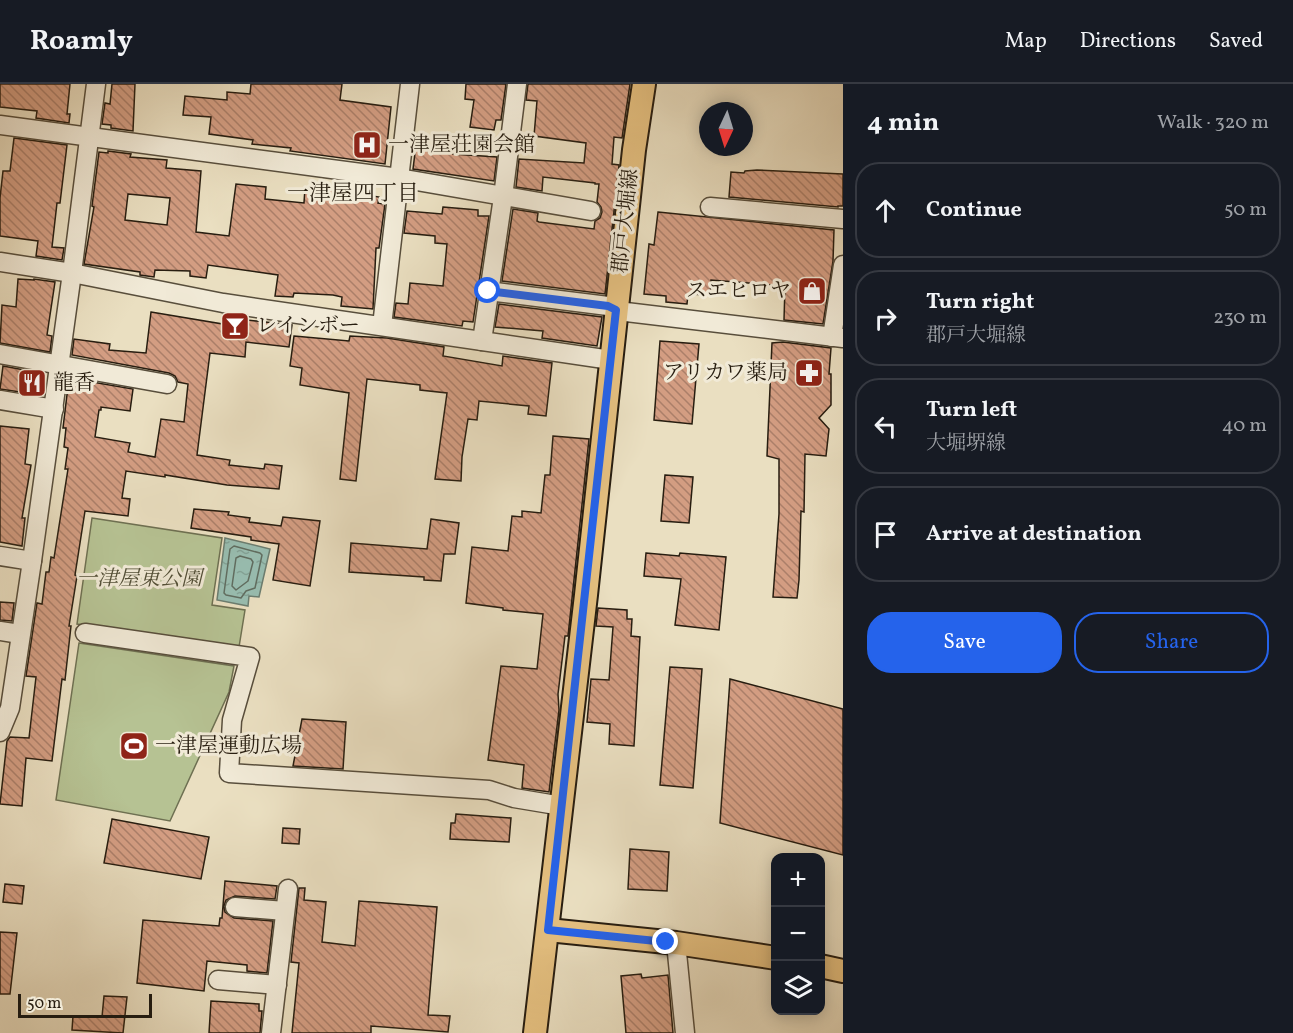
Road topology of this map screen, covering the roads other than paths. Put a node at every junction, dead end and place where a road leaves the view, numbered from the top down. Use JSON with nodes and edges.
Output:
{"nodes":[{"id":1,"x":96,"y":84,"type":"edge"},
{"id":2,"x":410,"y":84,"type":"edge"},
{"id":3,"x":517,"y":84,"type":"edge"},
{"id":4,"x":644,"y":84,"type":"edge"},
{"id":5,"x":0,"y":125,"type":"edge"},
{"id":6,"x":90,"y":136,"type":"junction"},
{"id":7,"x":399,"y":178,"type":"junction"},
{"id":8,"x":503,"y":197,"type":"junction"},
{"id":9,"x":710,"y":207,"type":"dead end"},
{"id":10,"x":591,"y":211,"type":"dead end"},
{"id":11,"x":843,"y":219,"type":"edge"},
{"id":12,"x":0,"y":262,"type":"edge"},
{"id":13,"x":843,"y":265,"type":"edge"},
{"id":14,"x":72,"y":273,"type":"junction"},
{"id":15,"x":488,"y":291,"type":"junction"},
{"id":16,"x":616,"y":310,"type":"junction"},
{"id":17,"x":382,"y":326,"type":"junction"},
{"id":18,"x":838,"y":338,"type":"edge"},
{"id":19,"x":482,"y":341,"type":"junction"},
{"id":20,"x":0,"y":354,"type":"edge"},
{"id":21,"x":611,"y":360,"type":"junction"},
{"id":22,"x":60,"y":366,"type":"junction"},
{"id":23,"x":167,"y":384,"type":"dead end"},
{"id":24,"x":0,"y":400,"type":"edge"},
{"id":25,"x":54,"y":409,"type":"junction"},
{"id":26,"x":0,"y":556,"type":"edge"},
{"id":27,"x":32,"y":561,"type":"junction"},
{"id":28,"x":0,"y":631,"type":"edge"},
{"id":29,"x":85,"y":633,"type":"dead end"},
{"id":30,"x":20,"y":634,"type":"junction"},
{"id":31,"x":1,"y":727,"type":"edge"},
{"id":32,"x":562,"y":806,"type":"junction"},
{"id":33,"x":288,"y":889,"type":"dead end"},
{"id":34,"x":235,"y":907,"type":"dead end"},
{"id":35,"x":285,"y":911,"type":"junction"},
{"id":36,"x":548,"y":930,"type":"junction"},
{"id":37,"x":676,"y":943,"type":"junction"},
{"id":38,"x":771,"y":957,"type":"edge"},
{"id":39,"x":825,"y":967,"type":"edge"},
{"id":40,"x":843,"y":971,"type":"edge"},
{"id":41,"x":218,"y":980,"type":"dead end"},
{"id":42,"x":277,"y":985,"type":"junction"},
{"id":43,"x":271,"y":1033,"type":"edge"},
{"id":44,"x":535,"y":1033,"type":"edge"},
{"id":45,"x":685,"y":1033,"type":"edge"}],
"edges":[{"from":1,"to":6,"type":"street"},
{"from":2,"to":7,"type":"street"},
{"from":3,"to":8,"type":"street"},
{"from":4,"to":16,"type":"main road","name":"郡戸大堀線"},
{"from":5,"to":6,"type":"street"},
{"from":6,"to":7,"type":"street"},
{"from":6,"to":14,"type":"street"},
{"from":7,"to":8,"type":"street"},
{"from":7,"to":17,"type":"street"},
{"from":8,"to":10,"type":"street"},
{"from":8,"to":15,"type":"street"},
{"from":9,"to":11,"type":"street"},
{"from":12,"to":14,"type":"street"},
{"from":13,"to":18,"type":"street"},
{"from":14,"to":17,"type":"street"},
{"from":14,"to":22,"type":"street"},
{"from":15,"to":16,"type":"street"},
{"from":15,"to":19,"type":"street"},
{"from":16,"to":18,"type":"street"},
{"from":16,"to":21,"type":"main road","name":"郡戸大堀線"},
{"from":17,"to":19,"type":"street"},
{"from":19,"to":21,"type":"street"},
{"from":20,"to":22,"type":"street"},
{"from":21,"to":32,"type":"main road","name":"郡戸大堀線"},
{"from":22,"to":23,"type":"street"},
{"from":22,"to":25,"type":"street"},
{"from":24,"to":25,"type":"street"},
{"from":25,"to":27,"type":"street"},
{"from":26,"to":27,"type":"street"},
{"from":27,"to":30,"type":"street"},
{"from":28,"to":30,"type":"street"},
{"from":29,"to":32,"type":"street"},
{"from":30,"to":31,"type":"street"},
{"from":32,"to":36,"type":"main road","name":"郡戸大堀線"},
{"from":33,"to":35,"type":"street"},
{"from":34,"to":35,"type":"street"},
{"from":35,"to":42,"type":"street"},
{"from":36,"to":37,"type":"main road"},
{"from":36,"to":44,"type":"main road","name":"郡戸大堀線"},
{"from":37,"to":38,"type":"main road"},
{"from":37,"to":45,"type":"street"},
{"from":39,"to":40,"type":"main road"},
{"from":41,"to":42,"type":"street"},
{"from":42,"to":43,"type":"street"}]}
